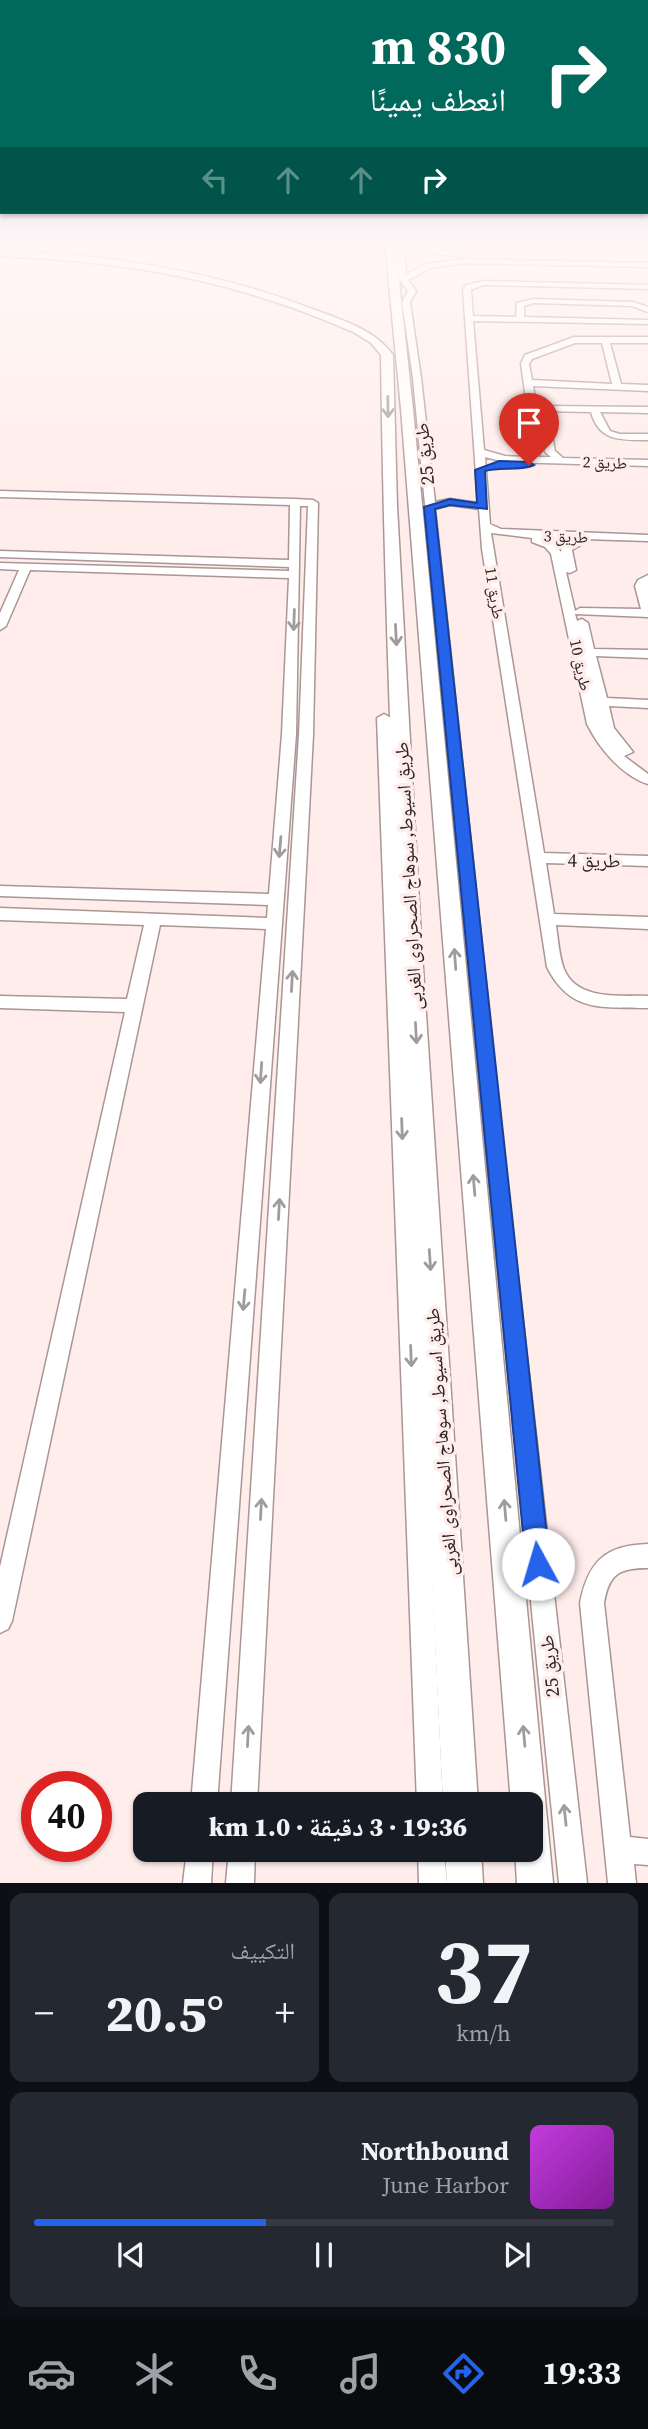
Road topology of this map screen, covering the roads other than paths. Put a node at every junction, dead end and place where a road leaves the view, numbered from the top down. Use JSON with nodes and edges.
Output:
{"nodes":[{"id":1,"x":356,"y":331,"type":"edge"},
{"id":2,"x":405,"y":331,"type":"edge"},
{"id":3,"x":408,"y":331,"type":"edge"},
{"id":4,"x":471,"y":331,"type":"edge"},
{"id":5,"x":606,"y":341,"type":"junction"},
{"id":6,"x":648,"y":342,"type":"edge"},
{"id":7,"x":534,"y":383,"type":"junction"},
{"id":8,"x":617,"y":387,"type":"junction"},
{"id":9,"x":648,"y":388,"type":"edge"},
{"id":10,"x":543,"y":409,"type":"junction"},
{"id":11,"x":595,"y":410,"type":"junction"},
{"id":12,"x":648,"y":410,"type":"edge"},
{"id":13,"x":648,"y":437,"type":"edge"},
{"id":14,"x":479,"y":452,"type":"junction"},
{"id":15,"x":531,"y":460,"type":"junction"},
{"id":16,"x":560,"y":460,"type":"junction"},
{"id":17,"x":648,"y":465,"type":"edge"},
{"id":18,"x":480,"y":470,"type":"junction"},
{"id":19,"x":482,"y":492,"type":"junction"},
{"id":20,"x":0,"y":494,"type":"edge"},
{"id":21,"x":429,"y":499,"type":"junction"},
{"id":22,"x":304,"y":503,"type":"junction"},
{"id":23,"x":483,"y":507,"type":"junction"},
{"id":24,"x":485,"y":525,"type":"junction"},
{"id":25,"x":536,"y":540,"type":"junction"},
{"id":26,"x":648,"y":540,"type":"edge"},
{"id":27,"x":580,"y":541,"type":"junction"},
{"id":28,"x":487,"y":549,"type":"junction"},
{"id":29,"x":0,"y":554,"type":"edge"},
{"id":30,"x":3,"y":566,"type":"edge"},
{"id":31,"x":26,"y":567,"type":"junction"},
{"id":32,"x":295,"y":570,"type":"junction"},
{"id":33,"x":648,"y":578,"type":"edge"},
{"id":34,"x":0,"y":580,"type":"edge"},
{"id":35,"x":580,"y":612,"type":"junction"},
{"id":36,"x":648,"y":613,"type":"edge"},
{"id":37,"x":0,"y":626,"type":"edge"},
{"id":38,"x":583,"y":652,"type":"junction"},
{"id":39,"x":648,"y":654,"type":"edge"},
{"id":40,"x":601,"y":702,"type":"junction"},
{"id":41,"x":648,"y":704,"type":"edge"},
{"id":42,"x":392,"y":718,"type":"junction"},
{"id":43,"x":606,"y":737,"type":"junction"},
{"id":44,"x":648,"y":767,"type":"edge"},
{"id":45,"x":648,"y":779,"type":"edge"},
{"id":46,"x":539,"y":858,"type":"junction"},
{"id":47,"x":648,"y":861,"type":"edge"},
{"id":48,"x":0,"y":891,"type":"edge"},
{"id":49,"x":275,"y":900,"type":"junction"},
{"id":50,"x":0,"y":914,"type":"edge"},
{"id":51,"x":548,"y":919,"type":"junction"},
{"id":52,"x":153,"y":920,"type":"junction"},
{"id":53,"x":648,"y":923,"type":"edge"},
{"id":54,"x":273,"y":924,"type":"junction"},
{"id":55,"x":648,"y":1002,"type":"edge"},
{"id":56,"x":1,"y":1004,"type":"edge"},
{"id":57,"x":134,"y":1006,"type":"junction"},
{"id":58,"x":648,"y":1556,"type":"edge"},
{"id":59,"x":0,"y":1621,"type":"edge"},
{"id":60,"x":205,"y":1792,"type":"edge"},
{"id":61,"x":245,"y":1792,"type":"edge"},
{"id":62,"x":430,"y":1792,"type":"edge"},
{"id":63,"x":460,"y":1792,"type":"edge"},
{"id":64,"x":528,"y":1792,"type":"edge"},
{"id":65,"x":618,"y":1850,"type":"junction"},
{"id":66,"x":648,"y":1852,"type":"edge"},
{"id":67,"x":199,"y":1862,"type":"edge"},
{"id":68,"x":241,"y":1862,"type":"edge"},
{"id":69,"x":432,"y":1862,"type":"edge"},
{"id":70,"x":464,"y":1862,"type":"edge"},
{"id":71,"x":534,"y":1862,"type":"edge"},
{"id":72,"x":197,"y":1883,"type":"edge"},
{"id":73,"x":240,"y":1883,"type":"edge"},
{"id":74,"x":433,"y":1883,"type":"edge"},
{"id":75,"x":465,"y":1883,"type":"edge"},
{"id":76,"x":536,"y":1883,"type":"edge"},
{"id":77,"x":572,"y":1883,"type":"edge"},
{"id":78,"x":622,"y":1883,"type":"edge"}],
"edges":[{"from":1,"to":42,"type":"main road","name":"طريق اسيوط, سوهاج الصحراوى الغربى","one_way":true},
{"from":64,"to":2,"type":"main road","name":"طريق اسيوط, سوهاج الصحراوى الغربى","one_way":true},
{"from":3,"to":21,"type":"street","name":"طريق 25"},
{"from":4,"to":14,"type":"street","name":"طريق 11"},
{"from":5,"to":6,"type":"street"},
{"from":5,"to":7,"type":"street"},
{"from":5,"to":7,"type":"street"},
{"from":5,"to":8,"type":"street"},
{"from":7,"to":8,"type":"street"},
{"from":7,"to":10,"type":"street"},
{"from":7,"to":15,"type":"street"},
{"from":8,"to":9,"type":"street"},
{"from":10,"to":11,"type":"street"},
{"from":10,"to":16,"type":"street"},
{"from":11,"to":12,"type":"street"},
{"from":11,"to":13,"type":"street"},
{"from":14,"to":15,"type":"street","name":"طريق 2"},
{"from":14,"to":18,"type":"street","name":"طريق 11"},
{"from":15,"to":16,"type":"street","name":"طريق 2"},
{"from":16,"to":17,"type":"street","name":"طريق 2"},
{"from":17,"to":18,"type":"street","name":"طريق 2"},
{"from":18,"to":19,"type":"street","name":"طريق 11"},
{"from":19,"to":21,"type":"street"},
{"from":19,"to":23,"type":"street","name":"طريق 11"},
{"from":20,"to":22,"type":"street"},
{"from":21,"to":23,"type":"street"},
{"from":77,"to":21,"type":"street","name":"طريق 25","one_way":true},
{"from":22,"to":32,"type":"street"},
{"from":61,"to":22,"type":"street","one_way":true},
{"from":23,"to":24,"type":"street","name":"طريق 11"},
{"from":24,"to":26,"type":"street","name":"طريق 3"},
{"from":24,"to":28,"type":"street","name":"طريق 11"},
{"from":25,"to":27,"type":"street","name":"طريق 3"},
{"from":25,"to":28,"type":"street","name":"طريق 3"},
{"from":25,"to":38,"type":"street","name":"طريق 10"},
{"from":26,"to":27,"type":"street","name":"طريق 3"},
{"from":27,"to":35,"type":"street","name":"طريق 10"},
{"from":28,"to":46,"type":"street","name":"طريق 11"},
{"from":29,"to":32,"type":"street"},
{"from":30,"to":31,"type":"street"},
{"from":30,"to":34,"type":"street"},
{"from":31,"to":32,"type":"street"},
{"from":31,"to":37,"type":"street"},
{"from":32,"to":49,"type":"street","one_way":true},
{"from":33,"to":36,"type":"street"},
{"from":35,"to":36,"type":"street"},
{"from":35,"to":38,"type":"street","name":"طريق 10"},
{"from":38,"to":39,"type":"street"},
{"from":38,"to":40,"type":"street","name":"طريق 10"},
{"from":38,"to":43,"type":"street","name":"طريق 10"},
{"from":40,"to":41,"type":"street"},
{"from":40,"to":43,"type":"street","name":"طريق 10"},
{"from":42,"to":62,"type":"street","one_way":true},
{"from":42,"to":63,"type":"main road","name":"طريق اسيوط, سوهاج الصحراوى الغربى","one_way":true},
{"from":43,"to":44,"type":"street"},
{"from":43,"to":45,"type":"street","name":"طريق 10"},
{"from":46,"to":47,"type":"street","name":"طريق 4"},
{"from":46,"to":51,"type":"street","name":"طريق 11"},
{"from":48,"to":49,"type":"street"},
{"from":49,"to":54,"type":"street"},
{"from":50,"to":52,"type":"street"},
{"from":51,"to":53,"type":"street"},
{"from":51,"to":55,"type":"street","name":"طريق 11"},
{"from":52,"to":54,"type":"street"},
{"from":52,"to":57,"type":"street"},
{"from":54,"to":60,"type":"street","one_way":true},
{"from":56,"to":57,"type":"street"},
{"from":57,"to":59,"type":"street"},
{"from":58,"to":65,"type":"street"},
{"from":65,"to":66,"type":"street"},
{"from":65,"to":78,"type":"street"},
{"from":67,"to":72,"type":"street"},
{"from":68,"to":73,"type":"street"},
{"from":69,"to":74,"type":"street"},
{"from":70,"to":75,"type":"main road"},
{"from":71,"to":76,"type":"main road"}]}
